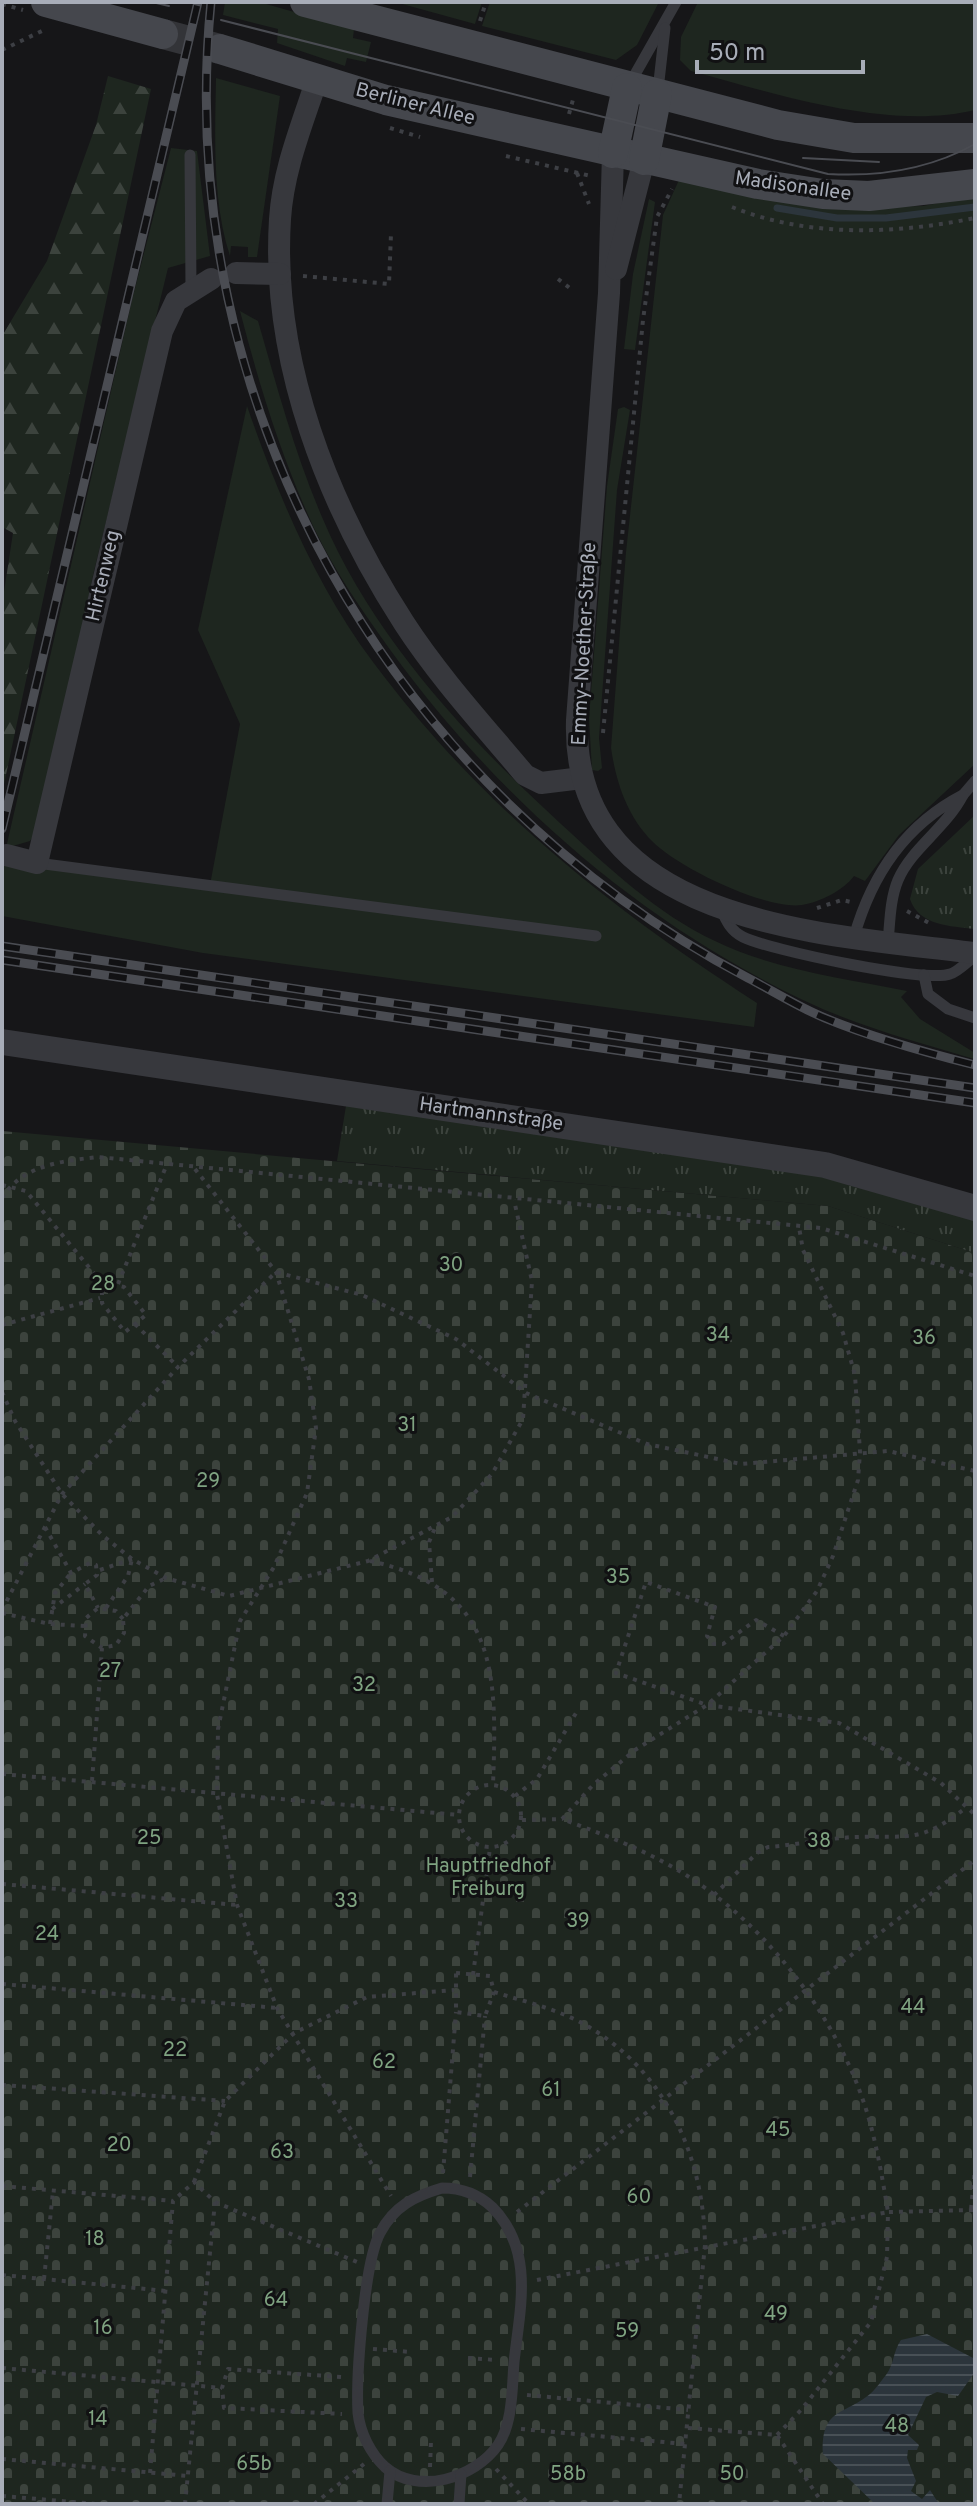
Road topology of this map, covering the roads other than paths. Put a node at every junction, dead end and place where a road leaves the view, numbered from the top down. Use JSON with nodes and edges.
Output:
{"nodes":[{"id":1,"x":305,"y":2,"type":"edge"},
{"id":2,"x":676,"y":2,"type":"edge"},
{"id":3,"x":50,"y":15,"type":"edge"},
{"id":4,"x":665,"y":23,"type":"junction"},
{"id":5,"x":163,"y":34,"type":"tunnel mouth"},
{"id":6,"x":220,"y":49,"type":"tunnel mouth"},
{"id":7,"x":317,"y":79,"type":"junction"},
{"id":8,"x":627,"y":88,"type":"junction"},
{"id":9,"x":657,"y":94,"type":"junction"},
{"id":10,"x":975,"y":138,"type":"edge"},
{"id":11,"x":613,"y":153,"type":"junction"},
{"id":12,"x":190,"y":155,"type":"dead end"},
{"id":13,"x":644,"y":160,"type":"junction"},
{"id":14,"x":975,"y":184,"type":"edge"},
{"id":15,"x":236,"y":273,"type":"dead end"},
{"id":16,"x":280,"y":274,"type":"junction"},
{"id":17,"x":201,"y":284,"type":"joint"},
{"id":18,"x":609,"y":293,"type":"junction"},
{"id":19,"x":582,"y":778,"type":"junction"},
{"id":20,"x":974,"y":782,"type":"edge"},
{"id":21,"x":963,"y":795,"type":"junction"},
{"id":22,"x":6,"y":855,"type":"dead end"},
{"id":23,"x":37,"y":863,"type":"junction"},
{"id":24,"x":721,"y":908,"type":"junction"},
{"id":25,"x":596,"y":936,"type":"dead end"},
{"id":26,"x":854,"y":937,"type":"junction"},
{"id":27,"x":888,"y":942,"type":"junction"},
{"id":28,"x":975,"y":954,"type":"edge"},
{"id":29,"x":924,"y":975,"type":"junction"},
{"id":30,"x":975,"y":1018,"type":"edge"},
{"id":31,"x":2,"y":1042,"type":"edge"},
{"id":32,"x":975,"y":1208,"type":"edge"},
{"id":33,"x":390,"y":2471,"type":"junction"},
{"id":34,"x":461,"y":2474,"type":"junction"},
{"id":35,"x":387,"y":2504,"type":"edge"},
{"id":36,"x":459,"y":2504,"type":"edge"}],
"edges":[{"from":1,"to":8,"type":"main road"},
{"from":2,"to":4,"type":"lane"},
{"from":3,"to":5,"type":"main road"},
{"from":4,"to":8,"type":"lane"},
{"from":4,"to":9,"type":"lane"},
{"from":6,"to":7,"type":"main road","name":"Berliner Allee"},
{"from":7,"to":11,"type":"main road","name":"Berliner Allee"},
{"from":7,"to":16,"type":"street"},
{"from":8,"to":9,"type":"main road"},
{"from":8,"to":11,"type":"main road"},
{"from":9,"to":10,"type":"main road"},
{"from":9,"to":13,"type":"main road"},
{"from":11,"to":13,"type":"main road","name":"Madisonallee"},
{"from":11,"to":18,"type":"street","name":"Emmy-Noether-Straße"},
{"from":12,"to":17,"type":"lane"},
{"from":13,"to":14,"type":"main road","name":"Madisonallee"},
{"from":13,"to":18,"type":"street","name":"Emmy-Noether-Straße"},
{"from":15,"to":16,"type":"street"},
{"from":16,"to":19,"type":"street"},
{"from":17,"to":23,"type":"street","name":"Hirtenweg"},
{"from":18,"to":19,"type":"street","name":"Emmy-Noether-Straße"},
{"from":19,"to":24,"type":"street","name":"Emmy-Noether-Straße"},
{"from":20,"to":21,"type":"lane"},
{"from":21,"to":26,"type":"lane"},
{"from":21,"to":27,"type":"lane"},
{"from":22,"to":23,"type":"street"},
{"from":23,"to":25,"type":"lane"},
{"from":24,"to":26,"type":"street","name":"Emmy-Noether-Straße"},
{"from":24,"to":29,"type":"lane"},
{"from":26,"to":27,"type":"street","name":"Emmy-Noether-Straße"},
{"from":27,"to":28,"type":"street","name":"Emmy-Noether-Straße"},
{"from":28,"to":29,"type":"lane"},
{"from":29,"to":30,"type":"lane"},
{"from":31,"to":32,"type":"street","name":"Hartmannstraße"},
{"from":33,"to":34,"type":"lane"},
{"from":33,"to":34,"type":"lane"},
{"from":33,"to":35,"type":"lane"},
{"from":34,"to":36,"type":"lane"}]}
